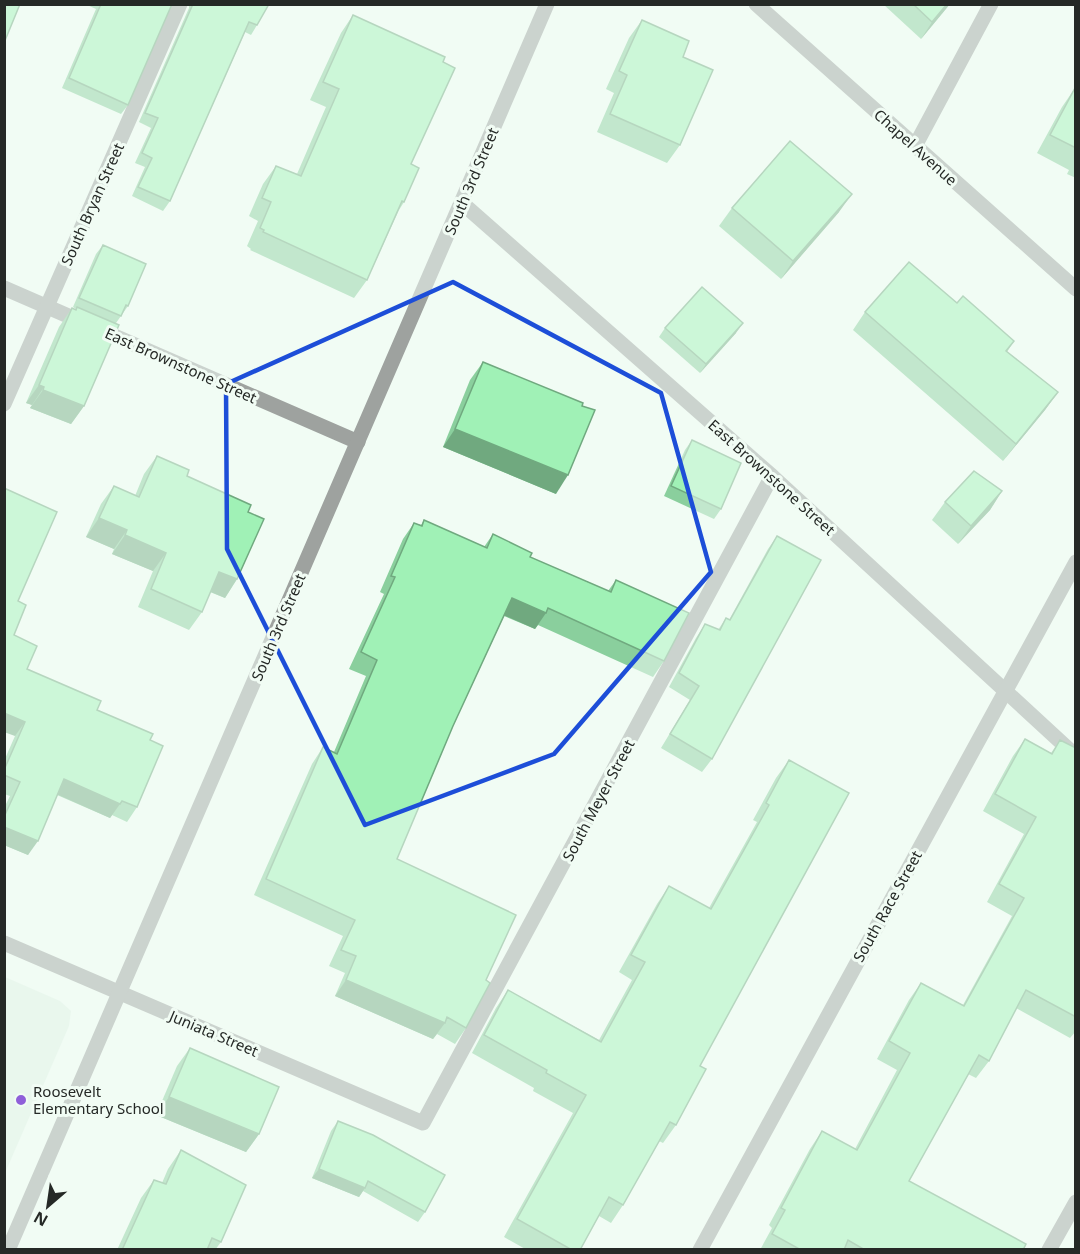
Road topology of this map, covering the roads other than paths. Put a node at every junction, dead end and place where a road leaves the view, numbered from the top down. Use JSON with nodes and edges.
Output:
{"nodes":[{"id":1,"x":180,"y":4,"type":"edge"},
{"id":2,"x":547,"y":4,"type":"edge"},
{"id":3,"x":756,"y":4,"type":"edge"},
{"id":4,"x":991,"y":4,"type":"edge"},
{"id":5,"x":915,"y":146,"type":"junction"},
{"id":6,"x":462,"y":203,"type":"junction"},
{"id":7,"x":4,"y":288,"type":"edge"},
{"id":8,"x":1076,"y":289,"type":"edge"},
{"id":9,"x":48,"y":307,"type":"junction"},
{"id":10,"x":4,"y":404,"type":"edge"},
{"id":11,"x":358,"y":442,"type":"junction"},
{"id":12,"x":772,"y":476,"type":"junction"},
{"id":13,"x":1076,"y":562,"type":"edge"},
{"id":14,"x":1004,"y":691,"type":"junction"},
{"id":15,"x":1076,"y":756,"type":"edge"},
{"id":16,"x":4,"y":943,"type":"edge"},
{"id":17,"x":119,"y":993,"type":"junction"},
{"id":18,"x":423,"y":1123,"type":"joint"},
{"id":19,"x":1076,"y":1202,"type":"edge"},
{"id":20,"x":8,"y":1250,"type":"edge"},
{"id":21,"x":700,"y":1250,"type":"edge"},
{"id":22,"x":1049,"y":1250,"type":"edge"}],
"edges":[{"from":1,"to":9,"type":"street","name":"South Bryan Street"},
{"from":2,"to":6,"type":"street","name":"South 3rd Street"},
{"from":3,"to":5,"type":"street","name":"Chapel Avenue"},
{"from":4,"to":5,"type":"street"},
{"from":5,"to":8,"type":"street","name":"Chapel Avenue"},
{"from":6,"to":11,"type":"street","name":"South 3rd Street"},
{"from":6,"to":12,"type":"street","name":"East Brownstone Street"},
{"from":7,"to":9,"type":"street","name":"East Brownstone Street"},
{"from":9,"to":10,"type":"street","name":"South Bryan Street"},
{"from":9,"to":11,"type":"street","name":"East Brownstone Street"},
{"from":11,"to":17,"type":"street","name":"South 3rd Street"},
{"from":12,"to":14,"type":"street","name":"East Brownstone Street"},
{"from":12,"to":18,"type":"street","name":"South Meyer Street"},
{"from":13,"to":14,"type":"street","name":"South Race Street"},
{"from":14,"to":15,"type":"street","name":"East Brownstone Street"},
{"from":14,"to":21,"type":"street","name":"South Race Street"},
{"from":16,"to":17,"type":"street","name":"Juniata Street"},
{"from":17,"to":18,"type":"street","name":"Juniata Street"},
{"from":17,"to":20,"type":"street","name":"South 3rd Street"},
{"from":19,"to":22,"type":"street"}]}
